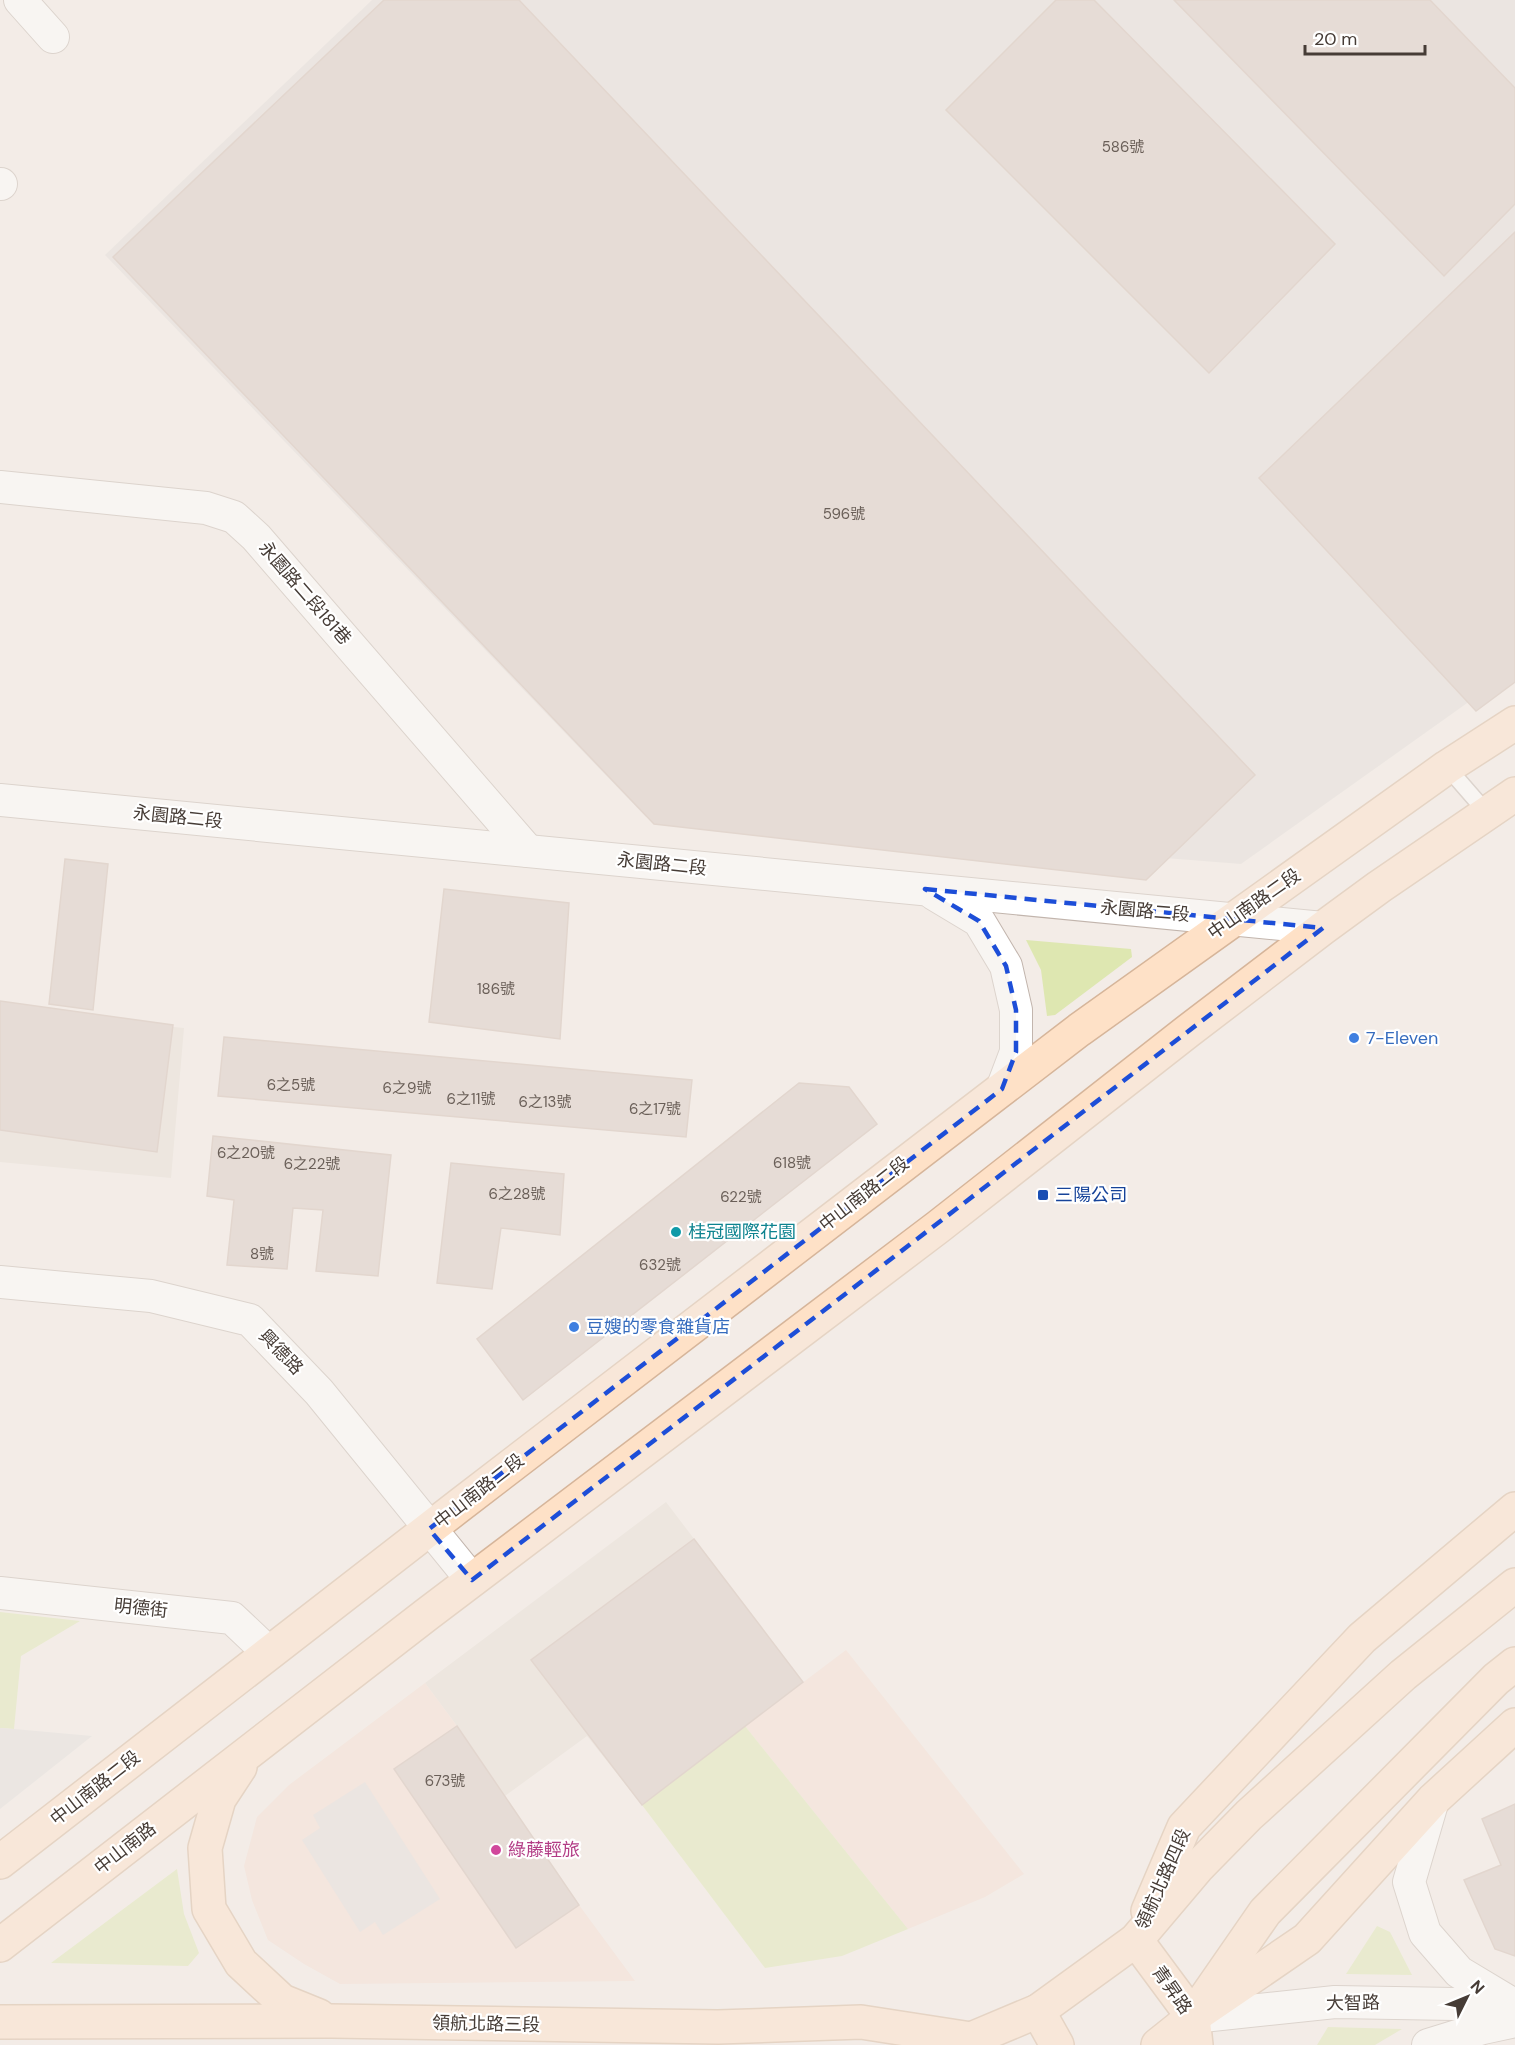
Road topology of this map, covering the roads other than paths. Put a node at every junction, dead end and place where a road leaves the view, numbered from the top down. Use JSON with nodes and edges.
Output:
{"nodes":[{"id":1,"x":20,"y":0,"type":"edge"},
{"id":2,"x":53,"y":36,"type":"dead end"},
{"id":3,"x":0,"y":487,"type":"edge"},
{"id":4,"x":1515,"y":723,"type":"edge"},
{"id":5,"x":1448,"y":766,"type":"junction"},
{"id":6,"x":1515,"y":794,"type":"edge"},
{"id":7,"x":0,"y":800,"type":"edge"},
{"id":8,"x":1486,"y":813,"type":"junction"},
{"id":9,"x":528,"y":851,"type":"junction"},
{"id":10,"x":925,"y":889,"type":"junction"},
{"id":11,"x":1232,"y":919,"type":"junction"},
{"id":12,"x":1323,"y":928,"type":"junction"},
{"id":13,"x":1002,"y":1089,"type":"junction"},
{"id":14,"x":0,"y":1282,"type":"edge"},
{"id":15,"x":1515,"y":1509,"type":"edge"},
{"id":16,"x":429,"y":1529,"type":"junction"},
{"id":17,"x":472,"y":1580,"type":"junction"},
{"id":18,"x":1515,"y":1585,"type":"edge"},
{"id":19,"x":0,"y":1593,"type":"edge"},
{"id":20,"x":269,"y":1653,"type":"junction"},
{"id":21,"x":1515,"y":1664,"type":"edge"},
{"id":22,"x":1515,"y":1725,"type":"edge"},
{"id":23,"x":249,"y":1752,"type":"junction"},
{"id":24,"x":1433,"y":1800,"type":"junction"},
{"id":25,"x":0,"y":1862,"type":"edge"},
{"id":26,"x":1136,"y":1940,"type":"junction"},
{"id":27,"x":0,"y":1945,"type":"edge"},
{"id":28,"x":1515,"y":2005,"type":"edge"},
{"id":29,"x":1038,"y":2011,"type":"junction"},
{"id":30,"x":1515,"y":2020,"type":"edge"},
{"id":31,"x":331,"y":2021,"type":"junction"},
{"id":32,"x":0,"y":2022,"type":"edge"},
{"id":33,"x":1194,"y":2031,"type":"edge"},
{"id":34,"x":964,"y":2042,"type":"edge"},
{"id":35,"x":1057,"y":2045,"type":"edge"},
{"id":36,"x":1158,"y":2045,"type":"edge"},
{"id":37,"x":1428,"y":2045,"type":"edge"}],
"edges":[{"from":1,"to":2,"type":"street"},
{"from":3,"to":9,"type":"street","name":"永園路二段181巷"},
{"from":4,"to":5,"type":"main road","name":"中山南路二段"},
{"from":5,"to":8,"type":"lane"},
{"from":5,"to":11,"type":"main road","name":"中山南路二段"},
{"from":6,"to":8,"type":"main road"},
{"from":7,"to":9,"type":"street","name":"永園路二段"},
{"from":8,"to":12,"type":"main road"},
{"from":9,"to":10,"type":"street","name":"永園路二段"},
{"from":10,"to":11,"type":"street","name":"永園路二段"},
{"from":10,"to":13,"type":"street"},
{"from":11,"to":12,"type":"street","name":"永園路二段"},
{"from":11,"to":13,"type":"main road","name":"中山南路二段"},
{"from":12,"to":17,"type":"main road"},
{"from":13,"to":16,"type":"main road","name":"中山南路二段"},
{"from":14,"to":16,"type":"street","name":"興德路"},
{"from":15,"to":26,"type":"main road","name":"領航北路四段"},
{"from":16,"to":17,"type":"street","name":"興德路"},
{"from":16,"to":20,"type":"main road","name":"中山南路二段"},
{"from":17,"to":23,"type":"main road"},
{"from":18,"to":26,"type":"main road","name":"領航北路四段"},
{"from":19,"to":20,"type":"street","name":"明德街"},
{"from":20,"to":25,"type":"main road","name":"中山南路二段"},
{"from":21,"to":33,"type":"main road"},
{"from":22,"to":24,"type":"main road"},
{"from":23,"to":27,"type":"main road","name":"中山南路"},
{"from":23,"to":31,"type":"main road"},
{"from":24,"to":28,"type":"street","name":"大智路"},
{"from":24,"to":33,"type":"main road"},
{"from":26,"to":29,"type":"main road","name":"領航北路三段"},
{"from":26,"to":33,"type":"main road","name":"青昇路"},
{"from":28,"to":33,"type":"street","name":"大智路"},
{"from":29,"to":34,"type":"main road","name":"領航北路三段"},
{"from":29,"to":35,"type":"main road"},
{"from":30,"to":37,"type":"street"},
{"from":31,"to":32,"type":"main road","name":"領航北路三段"},
{"from":31,"to":34,"type":"main road","name":"領航北路三段"},
{"from":33,"to":36,"type":"main road"}]}
